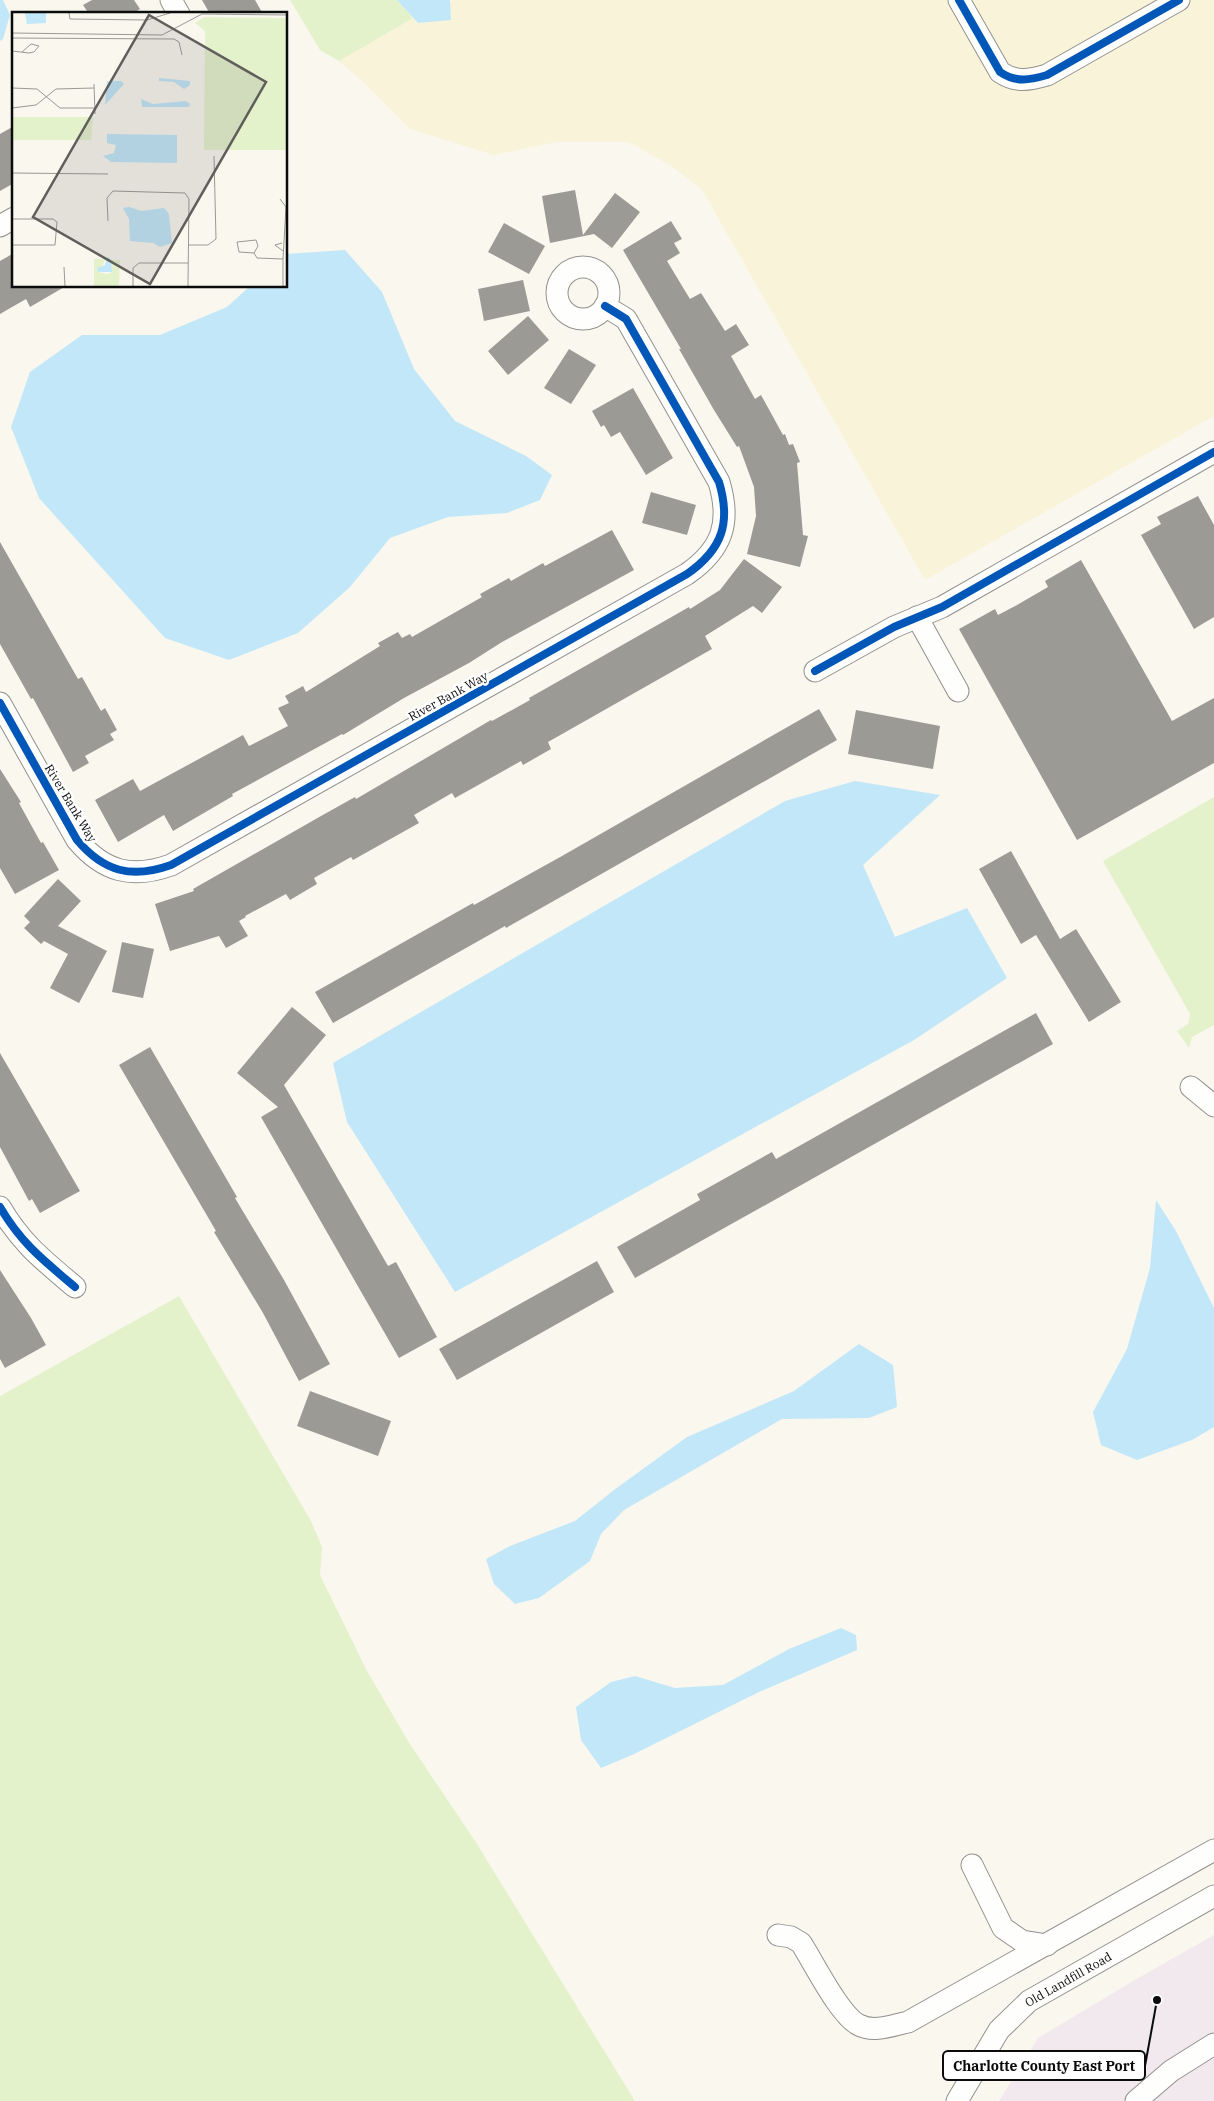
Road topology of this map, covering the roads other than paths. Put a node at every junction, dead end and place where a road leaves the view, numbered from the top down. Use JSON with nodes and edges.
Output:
{"nodes":[{"id":1,"x":171,"y":0,"type":"edge"},
{"id":2,"x":959,"y":0,"type":"edge"},
{"id":3,"x":1179,"y":0,"type":"edge"},
{"id":4,"x":178,"y":12,"type":"edge"},
{"id":5,"x":12,"y":219,"type":"edge"},
{"id":6,"x":0,"y":226,"type":"edge"},
{"id":7,"x":605,"y":306,"type":"dead end"},
{"id":8,"x":1214,"y":452,"type":"edge"},
{"id":9,"x":917,"y":618,"type":"junction"},
{"id":10,"x":814,"y":671,"type":"dead end"},
{"id":11,"x":958,"y":691,"type":"dead end"},
{"id":12,"x":0,"y":703,"type":"edge"},
{"id":13,"x":1191,"y":1087,"type":"dead end"},
{"id":14,"x":1214,"y":1106,"type":"edge"},
{"id":15,"x":0,"y":1207,"type":"edge"},
{"id":16,"x":75,"y":1287,"type":"dead end"},
{"id":17,"x":1214,"y":1850,"type":"edge"},
{"id":18,"x":972,"y":1864,"type":"dead end"},
{"id":19,"x":1214,"y":1896,"type":"edge"},
{"id":20,"x":778,"y":1935,"type":"dead end"},
{"id":21,"x":1047,"y":1944,"type":"junction"},
{"id":22,"x":1214,"y":2044,"type":"edge"},
{"id":23,"x":956,"y":2101,"type":"edge"},
{"id":24,"x":1136,"y":2101,"type":"edge"}],
"edges":[{"from":1,"to":4,"type":"street"},
{"from":2,"to":3,"type":"street"},
{"from":5,"to":6,"type":"street"},
{"from":7,"to":12,"type":"street","name":"River Bank Way"},
{"from":8,"to":9,"type":"street"},
{"from":9,"to":10,"type":"street"},
{"from":9,"to":11,"type":"street"},
{"from":13,"to":14,"type":"street"},
{"from":15,"to":16,"type":"street"},
{"from":17,"to":21,"type":"street"},
{"from":18,"to":21,"type":"street"},
{"from":19,"to":23,"type":"street","name":"Old Landfill Road"},
{"from":20,"to":21,"type":"street"},
{"from":22,"to":24,"type":"street"}]}
